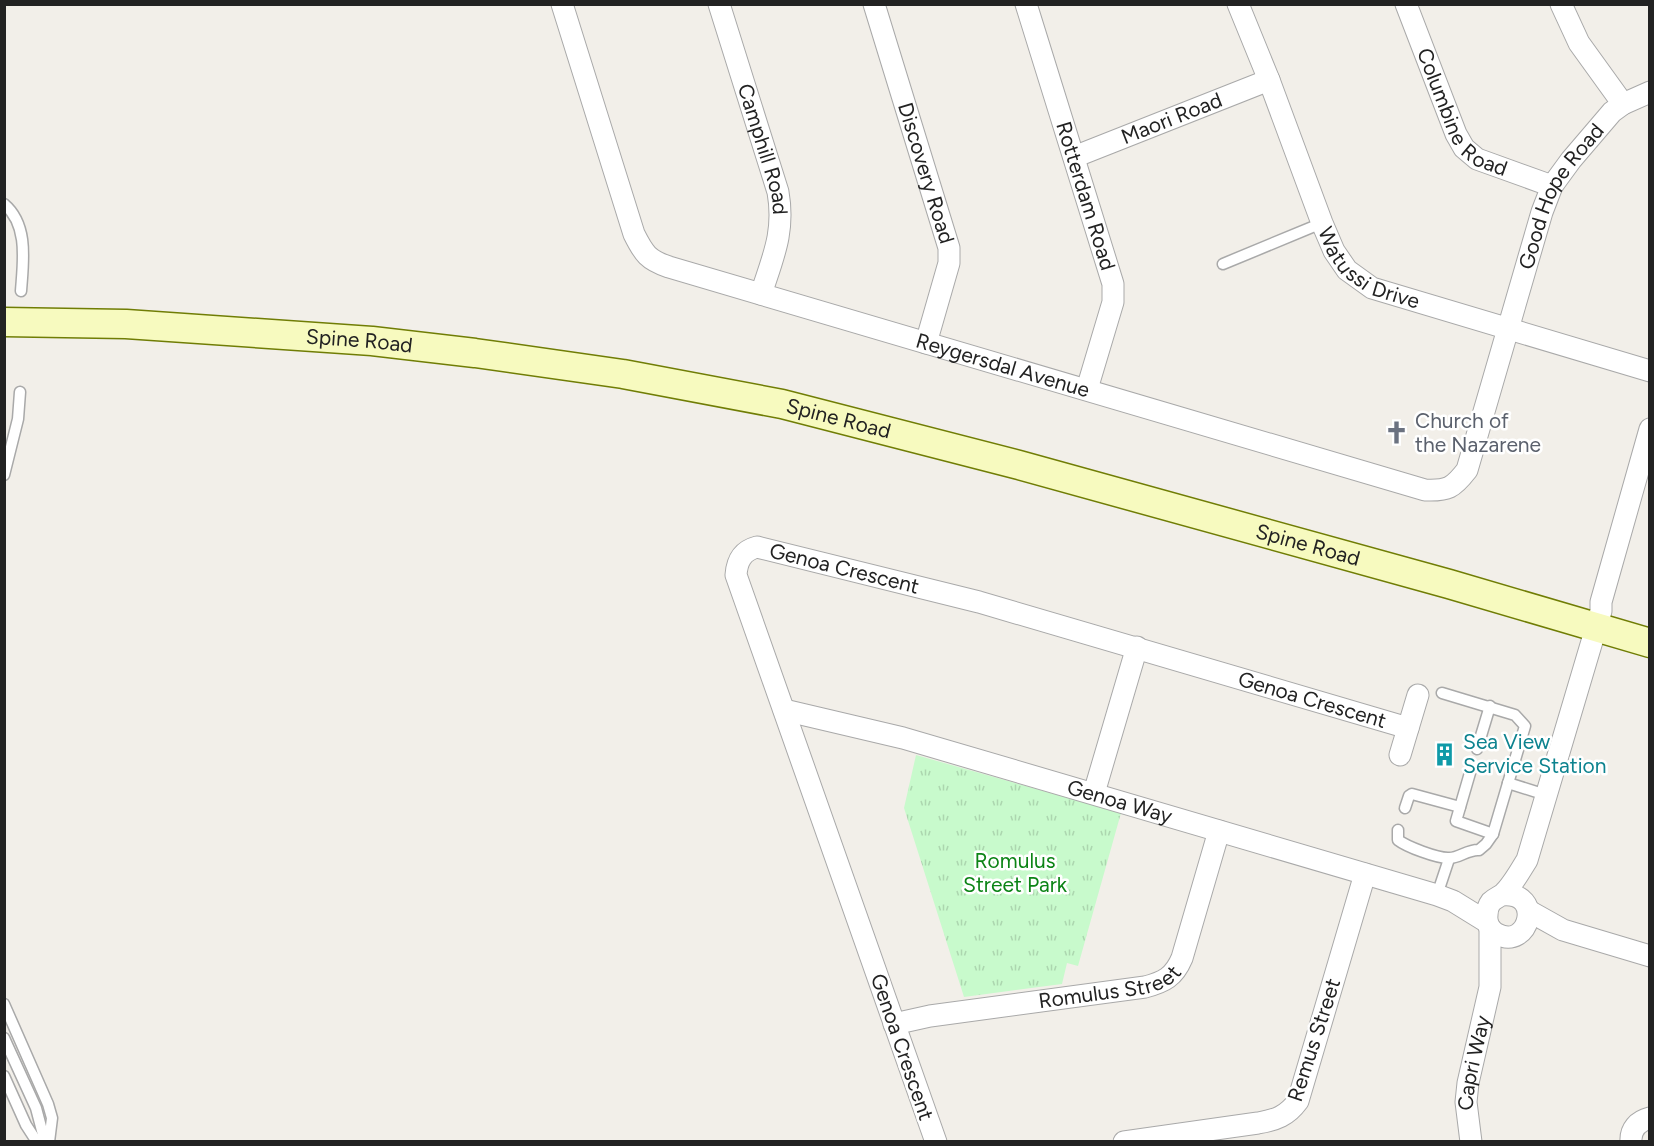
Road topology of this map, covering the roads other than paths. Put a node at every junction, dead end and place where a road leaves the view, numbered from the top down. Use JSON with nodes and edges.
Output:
{"nodes":[{"id":1,"x":562,"y":4,"type":"edge"},
{"id":2,"x":719,"y":4,"type":"edge"},
{"id":3,"x":874,"y":4,"type":"edge"},
{"id":4,"x":1026,"y":4,"type":"edge"},
{"id":5,"x":1238,"y":4,"type":"edge"},
{"id":6,"x":1406,"y":4,"type":"edge"},
{"id":7,"x":1561,"y":4,"type":"edge"},
{"id":8,"x":1269,"y":80,"type":"junction"},
{"id":9,"x":1650,"y":92,"type":"edge"},
{"id":10,"x":1623,"y":104,"type":"junction"},
{"id":11,"x":1074,"y":157,"type":"junction"},
{"id":12,"x":1552,"y":186,"type":"junction"},
{"id":13,"x":4,"y":204,"type":"edge"},
{"id":14,"x":1322,"y":224,"type":"junction"},
{"id":15,"x":1223,"y":264,"type":"dead end"},
{"id":16,"x":21,"y":291,"type":"dead end"},
{"id":17,"x":761,"y":294,"type":"junction"},
{"id":18,"x":4,"y":322,"type":"edge"},
{"id":19,"x":1508,"y":328,"type":"junction"},
{"id":20,"x":926,"y":343,"type":"junction"},
{"id":21,"x":1650,"y":371,"type":"edge"},
{"id":22,"x":1087,"y":390,"type":"junction"},
{"id":23,"x":20,"y":392,"type":"dead end"},
{"id":24,"x":1650,"y":429,"type":"edge"},
{"id":25,"x":4,"y":475,"type":"edge"},
{"id":26,"x":1596,"y":628,"type":"junction"},
{"id":27,"x":1650,"y":643,"type":"edge"},
{"id":28,"x":1137,"y":647,"type":"junction"},
{"id":29,"x":1442,"y":693,"type":"dead end"},
{"id":30,"x":1418,"y":695,"type":"dead end"},
{"id":31,"x":1490,"y":706,"type":"junction"},
{"id":32,"x":784,"y":711,"type":"junction"},
{"id":33,"x":1408,"y":728,"type":"junction"},
{"id":34,"x":1477,"y":749,"type":"dead end"},
{"id":35,"x":1400,"y":755,"type":"dead end"},
{"id":36,"x":1472,"y":766,"type":"dead end"},
{"id":37,"x":1508,"y":783,"type":"junction"},
{"id":38,"x":1094,"y":793,"type":"junction"},
{"id":39,"x":1546,"y":795,"type":"junction"},
{"id":40,"x":1460,"y":807,"type":"junction"},
{"id":41,"x":1404,"y":808,"type":"dead end"},
{"id":42,"x":1398,"y":830,"type":"dead end"},
{"id":43,"x":1219,"y":831,"type":"junction"},
{"id":44,"x":1493,"y":834,"type":"junction"},
{"id":45,"x":1449,"y":859,"type":"junction"},
{"id":46,"x":1527,"y":860,"type":"junction"},
{"id":47,"x":1365,"y":874,"type":"junction"},
{"id":48,"x":1498,"y":897,"type":"junction"},
{"id":49,"x":1445,"y":898,"type":"junction"},
{"id":50,"x":1524,"y":920,"type":"junction"},
{"id":51,"x":1489,"y":925,"type":"junction"},
{"id":52,"x":1650,"y":956,"type":"edge"},
{"id":53,"x":1490,"y":987,"type":"junction"},
{"id":54,"x":4,"y":1004,"type":"edge"},
{"id":55,"x":894,"y":1024,"type":"junction"},
{"id":56,"x":4,"y":1038,"type":"edge"},
{"id":57,"x":4,"y":1076,"type":"edge"},
{"id":58,"x":1650,"y":1118,"type":"edge"},
{"id":59,"x":37,"y":1142,"type":"edge"},
{"id":60,"x":45,"y":1142,"type":"edge"},
{"id":61,"x":49,"y":1142,"type":"edge"},
{"id":62,"x":936,"y":1142,"type":"edge"},
{"id":63,"x":1124,"y":1142,"type":"edge"},
{"id":64,"x":1471,"y":1142,"type":"edge"},
{"id":65,"x":1631,"y":1142,"type":"edge"}],
"edges":[{"from":1,"to":17,"type":"street","name":"Reygersdal Avenue"},
{"from":2,"to":17,"type":"street","name":"Camphill Road"},
{"from":3,"to":20,"type":"street","name":"Discovery Road"},
{"from":4,"to":11,"type":"street","name":"Rotterdam Road"},
{"from":5,"to":8,"type":"street","name":"Watussi Drive"},
{"from":6,"to":12,"type":"street","name":"Columbine Road"},
{"from":7,"to":10,"type":"street"},
{"from":8,"to":11,"type":"street","name":"Maori Road"},
{"from":8,"to":14,"type":"street","name":"Watussi Drive"},
{"from":9,"to":10,"type":"street","name":"Good Hope Road"},
{"from":10,"to":12,"type":"street","name":"Good Hope Road"},
{"from":11,"to":22,"type":"street","name":"Rotterdam Road"},
{"from":12,"to":19,"type":"street","name":"Good Hope Road"},
{"from":13,"to":16,"type":"lane"},
{"from":14,"to":15,"type":"lane"},
{"from":14,"to":19,"type":"street","name":"Watussi Drive"},
{"from":17,"to":20,"type":"street","name":"Reygersdal Avenue"},
{"from":18,"to":26,"type":"main road","name":"Spine Road"},
{"from":19,"to":21,"type":"street","name":"Watussi Drive"},
{"from":19,"to":22,"type":"street","name":"Reygersdal Avenue"},
{"from":20,"to":22,"type":"street","name":"Reygersdal Avenue"},
{"from":23,"to":25,"type":"lane"},
{"from":24,"to":26,"type":"street","name":"Capri Way"},
{"from":26,"to":27,"type":"main road","name":"Spine Road"},
{"from":26,"to":39,"type":"street","name":"Capri Way"},
{"from":28,"to":32,"type":"street","name":"Genoa Crescent"},
{"from":28,"to":33,"type":"street","name":"Genoa Crescent"},
{"from":28,"to":38,"type":"street"},
{"from":29,"to":31,"type":"lane"},
{"from":30,"to":33,"type":"street"},
{"from":31,"to":34,"type":"lane"},
{"from":31,"to":37,"type":"lane"},
{"from":32,"to":38,"type":"street","name":"Genoa Way"},
{"from":32,"to":55,"type":"street","name":"Genoa Crescent"},
{"from":33,"to":35,"type":"street"},
{"from":36,"to":40,"type":"lane"},
{"from":37,"to":39,"type":"lane"},
{"from":37,"to":44,"type":"lane"},
{"from":38,"to":43,"type":"street","name":"Genoa Way"},
{"from":39,"to":46,"type":"street","name":"Capri Way"},
{"from":40,"to":41,"type":"lane"},
{"from":40,"to":44,"type":"lane"},
{"from":42,"to":45,"type":"lane"},
{"from":43,"to":47,"type":"street","name":"Genoa Way"},
{"from":43,"to":55,"type":"street","name":"Romulus Street"},
{"from":44,"to":45,"type":"lane"},
{"from":45,"to":49,"type":"lane"},
{"from":46,"to":48,"type":"street","name":"Capri Way"},
{"from":46,"to":50,"type":"street","name":"Capri Way"},
{"from":47,"to":49,"type":"street","name":"Genoa Way"},
{"from":47,"to":63,"type":"street","name":"Remus Street"},
{"from":48,"to":49,"type":"street","name":"Genoa Way"},
{"from":48,"to":50,"type":"street"},
{"from":48,"to":51,"type":"street"},
{"from":49,"to":51,"type":"street","name":"Genoa Way"},
{"from":50,"to":51,"type":"street"},
{"from":50,"to":52,"type":"street"},
{"from":50,"to":53,"type":"street","name":"Capri Way"},
{"from":51,"to":53,"type":"street","name":"Capri Way"},
{"from":53,"to":64,"type":"street","name":"Capri Way"},
{"from":54,"to":61,"type":"lane"},
{"from":55,"to":62,"type":"street","name":"Genoa Crescent"},
{"from":56,"to":60,"type":"lane"},
{"from":57,"to":59,"type":"lane"},
{"from":58,"to":65,"type":"street"}]}
